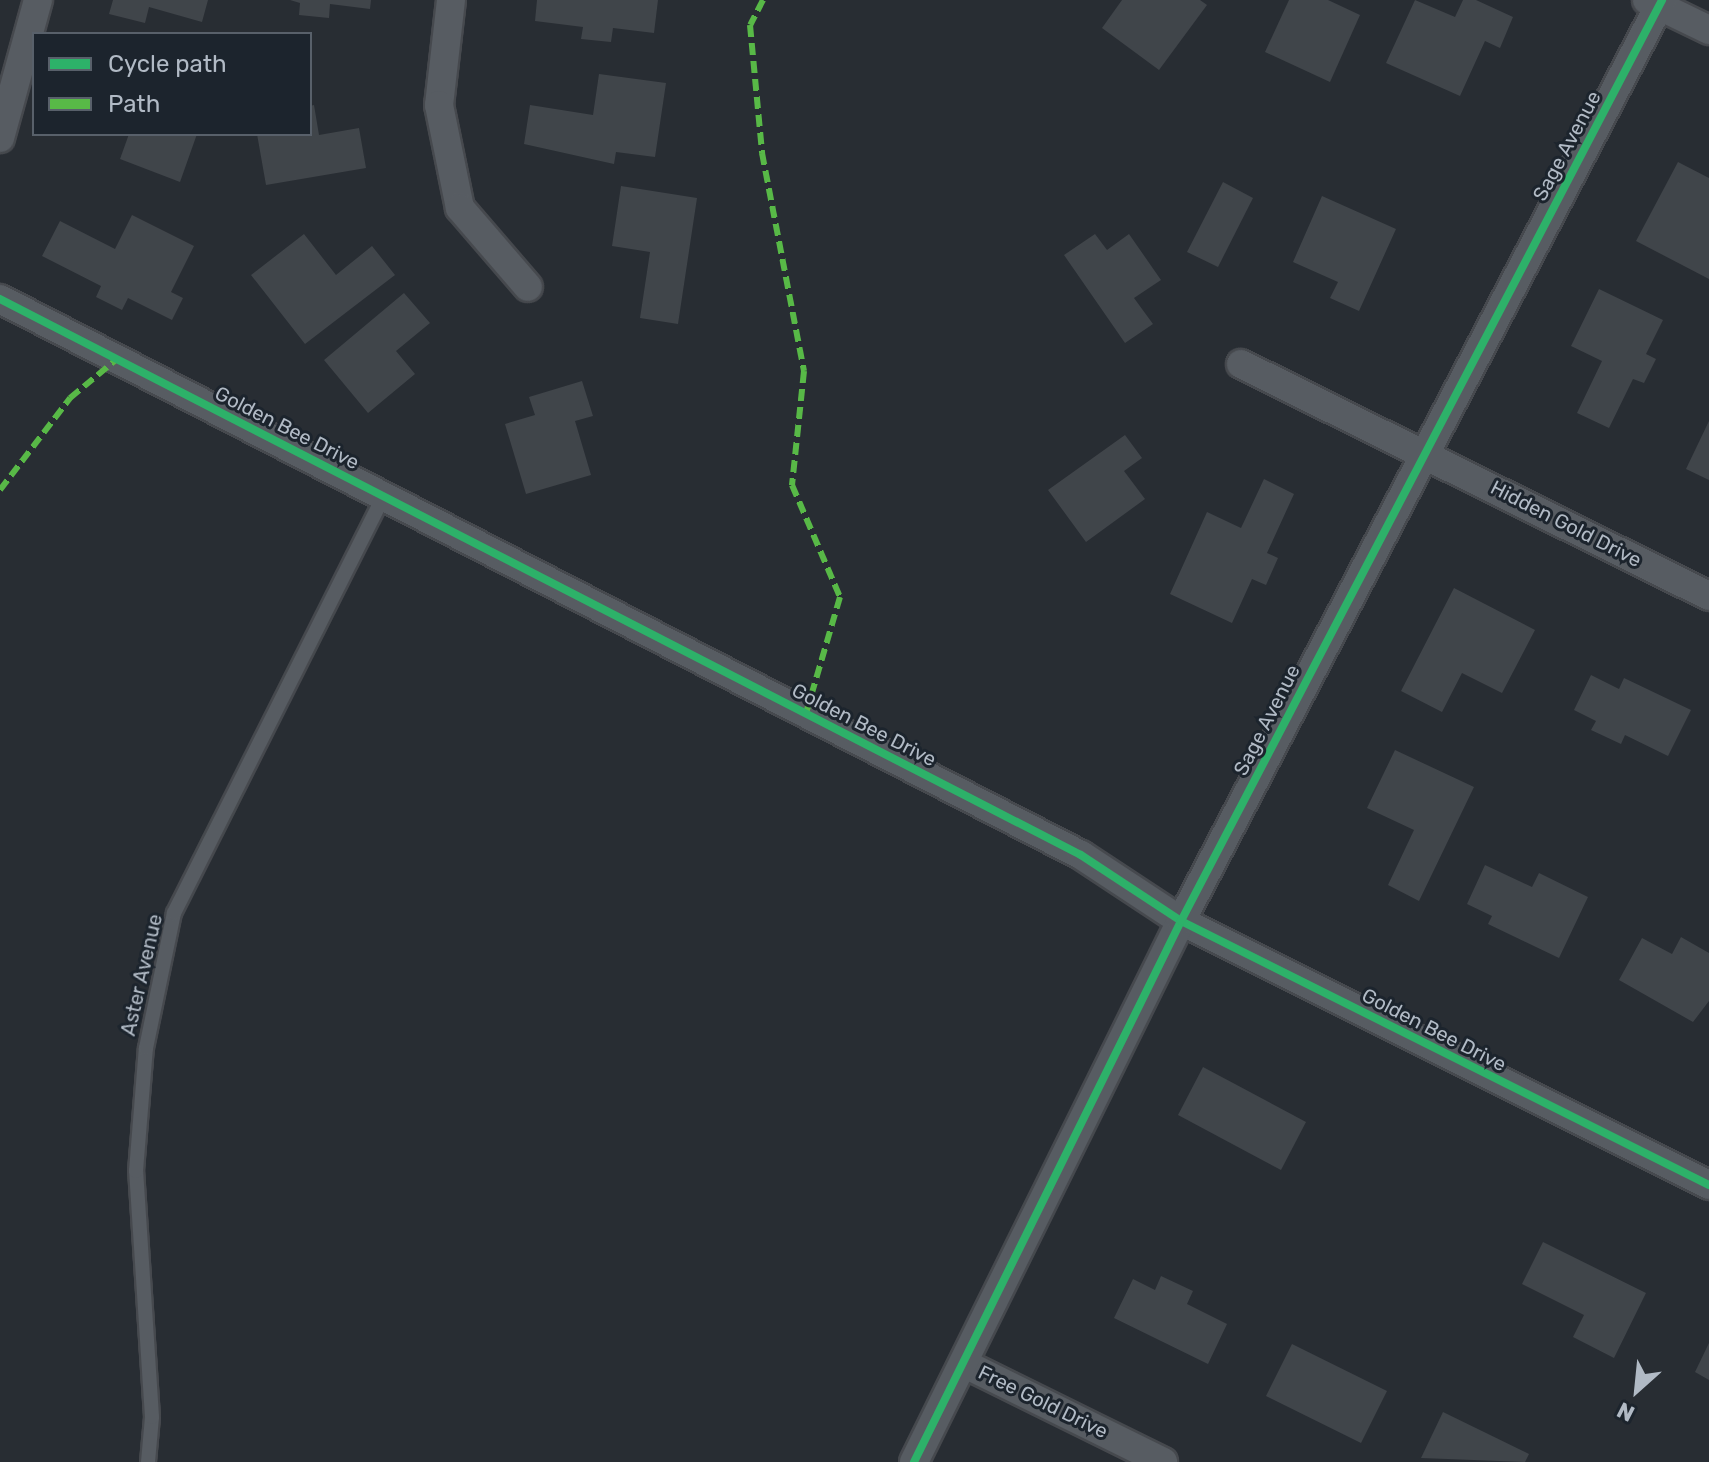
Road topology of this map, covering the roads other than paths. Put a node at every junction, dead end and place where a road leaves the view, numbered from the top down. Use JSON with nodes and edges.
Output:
{"nodes":[{"id":1,"x":38,"y":0,"type":"edge"},
{"id":2,"x":451,"y":0,"type":"edge"},
{"id":3,"x":1656,"y":2,"type":"edge"},
{"id":4,"x":1709,"y":30,"type":"edge"},
{"id":5,"x":0,"y":138,"type":"edge"},
{"id":6,"x":528,"y":287,"type":"dead end"},
{"id":7,"x":0,"y":299,"type":"edge"},
{"id":8,"x":1241,"y":364,"type":"dead end"},
{"id":9,"x":1423,"y":453,"type":"junction"},
{"id":10,"x":384,"y":495,"type":"junction"},
{"id":11,"x":1709,"y":596,"type":"edge"},
{"id":12,"x":1181,"y":921,"type":"junction"},
{"id":13,"x":1709,"y":1185,"type":"edge"},
{"id":14,"x":965,"y":1364,"type":"junction"},
{"id":15,"x":148,"y":1462,"type":"edge"},
{"id":16,"x":914,"y":1462,"type":"edge"},
{"id":17,"x":1163,"y":1462,"type":"edge"}],
"edges":[{"from":1,"to":5,"type":"street"},
{"from":2,"to":6,"type":"street"},
{"from":3,"to":4,"type":"street"},
{"from":3,"to":9,"type":"street","name":"Sage Avenue"},
{"from":7,"to":10,"type":"street","name":"Golden Bee Drive"},
{"from":8,"to":9,"type":"street","name":"Hidden Gold Drive"},
{"from":9,"to":11,"type":"street","name":"Hidden Gold Drive"},
{"from":9,"to":12,"type":"street","name":"Sage Avenue"},
{"from":10,"to":12,"type":"street","name":"Golden Bee Drive"},
{"from":10,"to":15,"type":"lane","name":"Aster Avenue"},
{"from":12,"to":13,"type":"street","name":"Golden Bee Drive"},
{"from":12,"to":14,"type":"street","name":"Sage Avenue"},
{"from":14,"to":16,"type":"street","name":"Sage Avenue"},
{"from":14,"to":17,"type":"street","name":"Free Gold Drive"}]}
